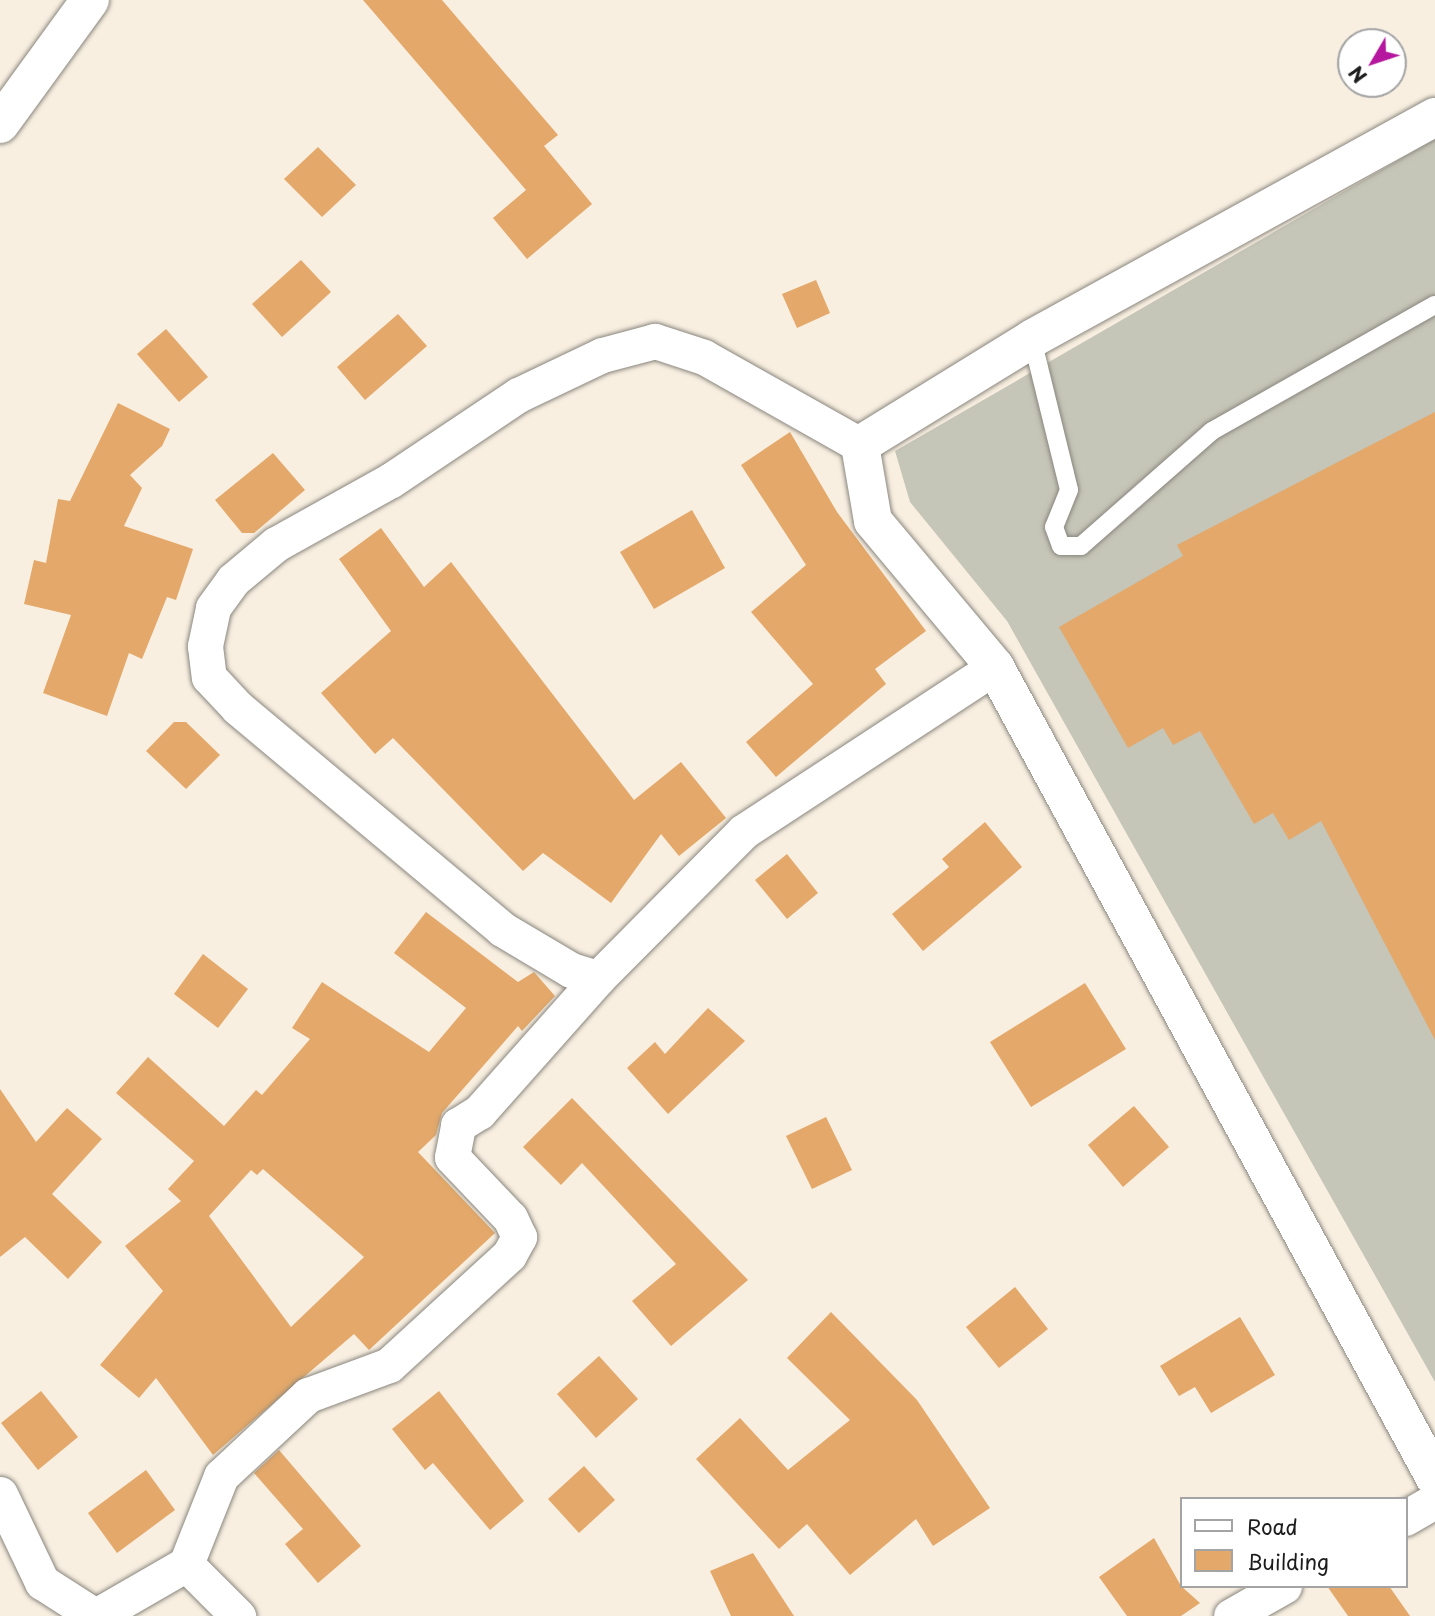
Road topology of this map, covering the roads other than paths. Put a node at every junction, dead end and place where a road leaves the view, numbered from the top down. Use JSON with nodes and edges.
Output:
{"nodes":[{"id":1,"x":90,"y":0,"type":"edge"},
{"id":2,"x":1435,"y":117,"type":"edge"},
{"id":3,"x":0,"y":124,"type":"edge"},
{"id":4,"x":1435,"y":305,"type":"edge"},
{"id":5,"x":1032,"y":339,"type":"junction"},
{"id":6,"x":860,"y":445,"type":"junction"},
{"id":7,"x":995,"y":667,"type":"junction"},
{"id":8,"x":597,"y":978,"type":"junction"},
{"id":9,"x":1435,"y":1478,"type":"edge"},
{"id":10,"x":1435,"y":1501,"type":"edge"},
{"id":11,"x":3,"y":1509,"type":"edge"},
{"id":12,"x":1407,"y":1517,"type":"edge"},
{"id":13,"x":186,"y":1564,"type":"junction"},
{"id":14,"x":1280,"y":1588,"type":"edge"},
{"id":15,"x":96,"y":1616,"type":"edge"},
{"id":16,"x":238,"y":1616,"type":"edge"},
{"id":17,"x":1231,"y":1616,"type":"edge"}],
"edges":[{"from":1,"to":3,"type":"street"},
{"from":2,"to":5,"type":"street"},
{"from":4,"to":5,"type":"lane"},
{"from":5,"to":6,"type":"street"},
{"from":6,"to":7,"type":"street"},
{"from":6,"to":8,"type":"street"},
{"from":7,"to":8,"type":"street"},
{"from":7,"to":9,"type":"street"},
{"from":8,"to":13,"type":"street"},
{"from":10,"to":12,"type":"street"},
{"from":11,"to":15,"type":"street"},
{"from":13,"to":15,"type":"street"},
{"from":13,"to":16,"type":"street"},
{"from":14,"to":17,"type":"street"}]}
